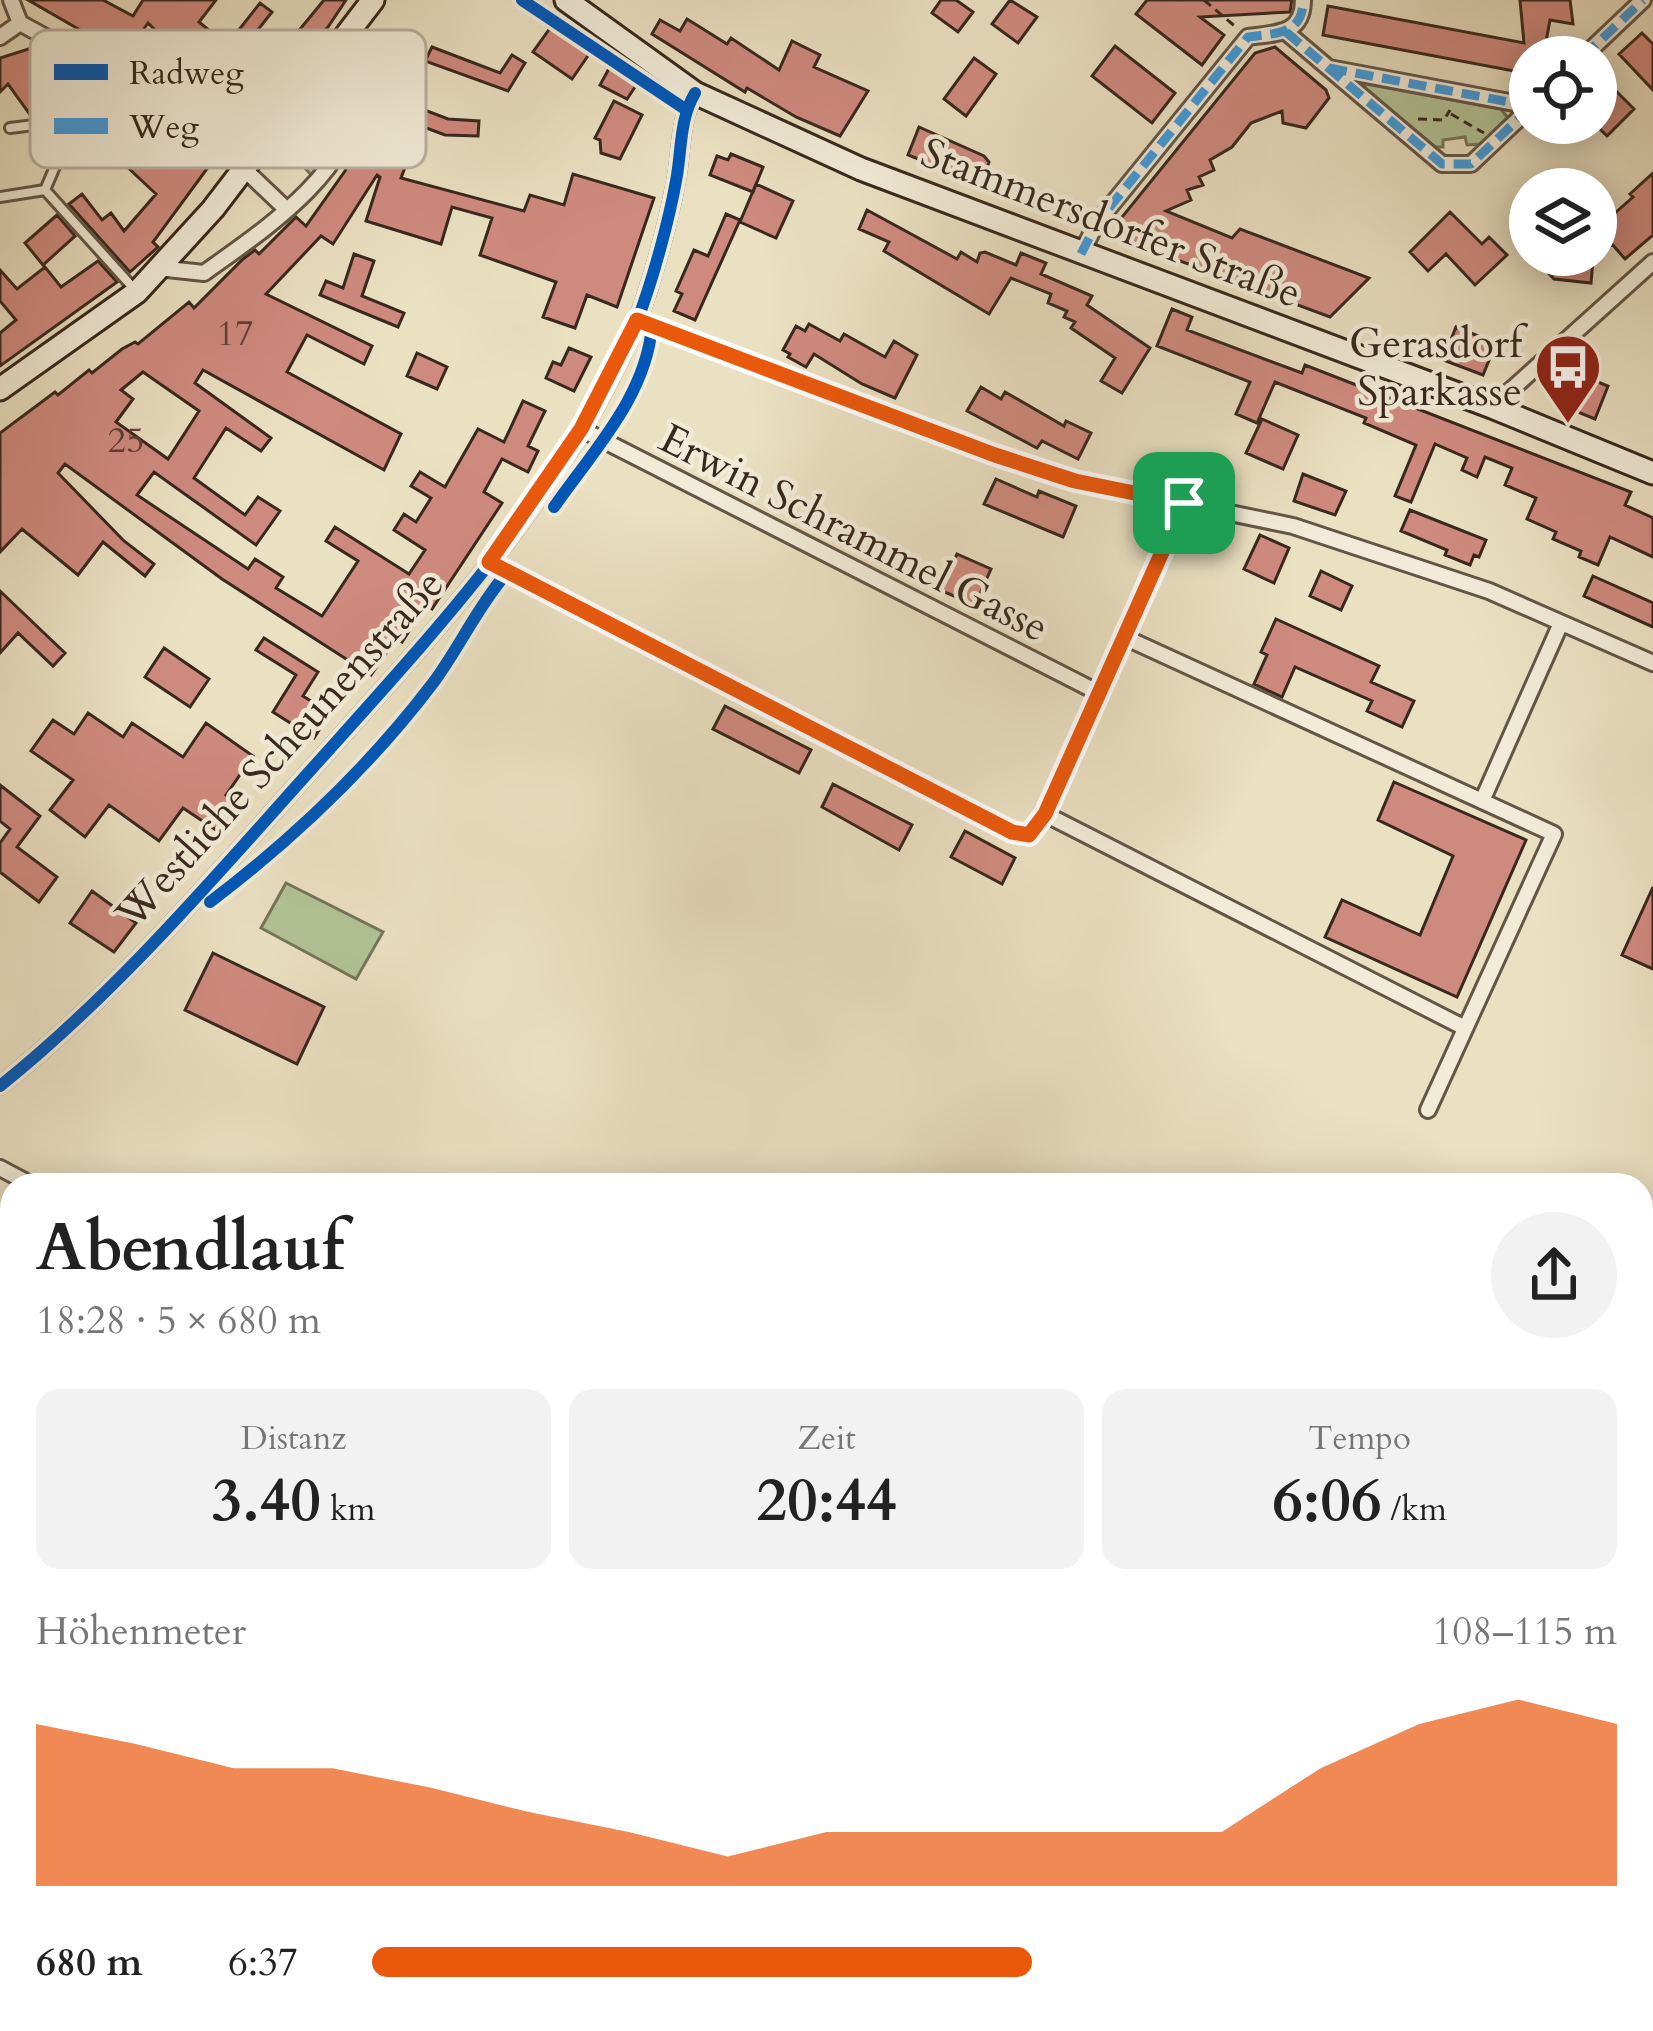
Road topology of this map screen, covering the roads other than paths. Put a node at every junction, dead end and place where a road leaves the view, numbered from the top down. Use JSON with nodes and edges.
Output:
{"nodes":[{"id":1,"x":10,"y":0,"type":"edge"},
{"id":2,"x":373,"y":0,"type":"edge"},
{"id":3,"x":566,"y":0,"type":"edge"},
{"id":4,"x":1303,"y":0,"type":"edge"},
{"id":5,"x":1643,"y":0,"type":"edge"},
{"id":6,"x":20,"y":23,"type":"junction"},
{"id":7,"x":351,"y":28,"type":"joint"},
{"id":8,"x":32,"y":30,"type":"edge"},
{"id":9,"x":353,"y":30,"type":"edge"},
{"id":10,"x":1286,"y":32,"type":"junction"},
{"id":11,"x":1605,"y":36,"type":"edge"},
{"id":12,"x":0,"y":37,"type":"edge"},
{"id":13,"x":1328,"y":68,"type":"junction"},
{"id":14,"x":695,"y":92,"type":"junction"},
{"id":15,"x":1509,"y":103,"type":"edge"},
{"id":16,"x":30,"y":126,"type":"edge"},
{"id":17,"x":10,"y":128,"type":"dead end"},
{"id":18,"x":1509,"y":128,"type":"edge"},
{"id":19,"x":54,"y":168,"type":"edge"},
{"id":20,"x":241,"y":168,"type":"edge"},
{"id":21,"x":328,"y":168,"type":"edge"},
{"id":22,"x":244,"y":170,"type":"junction"},
{"id":23,"x":45,"y":190,"type":"junction"},
{"id":24,"x":0,"y":196,"type":"edge"},
{"id":25,"x":286,"y":208,"type":"junction"},
{"id":26,"x":1081,"y":254,"type":"junction"},
{"id":27,"x":1653,"y":262,"type":"edge"},
{"id":28,"x":158,"y":268,"type":"junction"},
{"id":29,"x":136,"y":292,"type":"junction"},
{"id":30,"x":637,"y":320,"type":"junction"},
{"id":31,"x":0,"y":389,"type":"edge"},
{"id":32,"x":1492,"y":407,"type":"junction"},
{"id":33,"x":581,"y":429,"type":"junction"},
{"id":34,"x":1653,"y":473,"type":"edge"},
{"id":35,"x":1184,"y":503,"type":"junction"},
{"id":36,"x":489,"y":562,"type":"junction"},
{"id":37,"x":1561,"y":623,"type":"junction"},
{"id":38,"x":1124,"y":638,"type":"junction"},
{"id":39,"x":1653,"y":663,"type":"edge"},
{"id":40,"x":1099,"y":693,"type":"junction"},
{"id":41,"x":1482,"y":801,"type":"junction"},
{"id":42,"x":1045,"y":814,"type":"junction"},
{"id":43,"x":1465,"y":1028,"type":"junction"},
{"id":44,"x":0,"y":1087,"type":"edge"},
{"id":45,"x":1428,"y":1110,"type":"dead end"}],
"edges":[{"from":1,"to":6,"type":"street"},
{"from":2,"to":7,"type":"main road"},
{"from":3,"to":14,"type":"main road","name":"Stammersdorfer Straße"},
{"from":4,"to":10,"type":"street"},
{"from":5,"to":11,"type":"street"},
{"from":6,"to":8,"type":"street"},
{"from":6,"to":12,"type":"street"},
{"from":7,"to":9,"type":"street"},
{"from":10,"to":13,"type":"street"},
{"from":10,"to":26,"type":"street"},
{"from":13,"to":15,"type":"street"},
{"from":13,"to":18,"type":"street"},
{"from":14,"to":26,"type":"main road","name":"Stammersdorfer Straße"},
{"from":14,"to":30,"type":"street","name":"Westliche Scheunenstraße"},
{"from":16,"to":17,"type":"lane"},
{"from":19,"to":23,"type":"lane"},
{"from":20,"to":22,"type":"street"},
{"from":21,"to":25,"type":"street"},
{"from":22,"to":25,"type":"street"},
{"from":22,"to":28,"type":"main road"},
{"from":23,"to":24,"type":"lane"},
{"from":23,"to":29,"type":"lane"},
{"from":25,"to":28,"type":"street"},
{"from":26,"to":32,"type":"main road","name":"Stammersdorfer Straße"},
{"from":27,"to":32,"type":"street"},
{"from":28,"to":29,"type":"main road"},
{"from":29,"to":31,"type":"main road"},
{"from":30,"to":33,"type":"street","name":"Westliche Scheunenstraße"},
{"from":30,"to":35,"type":"street"},
{"from":32,"to":34,"type":"main road","name":"Stammersdorfer Straße"},
{"from":33,"to":36,"type":"street","name":"Westliche Scheunenstraße"},
{"from":33,"to":40,"type":"street","name":"Erwin Schrammel Gasse"},
{"from":35,"to":37,"type":"street"},
{"from":35,"to":38,"type":"street"},
{"from":36,"to":42,"type":"street"},
{"from":36,"to":44,"type":"street","name":"Westliche Scheunenstraße"},
{"from":37,"to":39,"type":"street"},
{"from":37,"to":41,"type":"street"},
{"from":38,"to":40,"type":"street"},
{"from":38,"to":41,"type":"street"},
{"from":40,"to":42,"type":"street"},
{"from":41,"to":43,"type":"street"},
{"from":42,"to":43,"type":"street"},
{"from":43,"to":45,"type":"street"}]}
